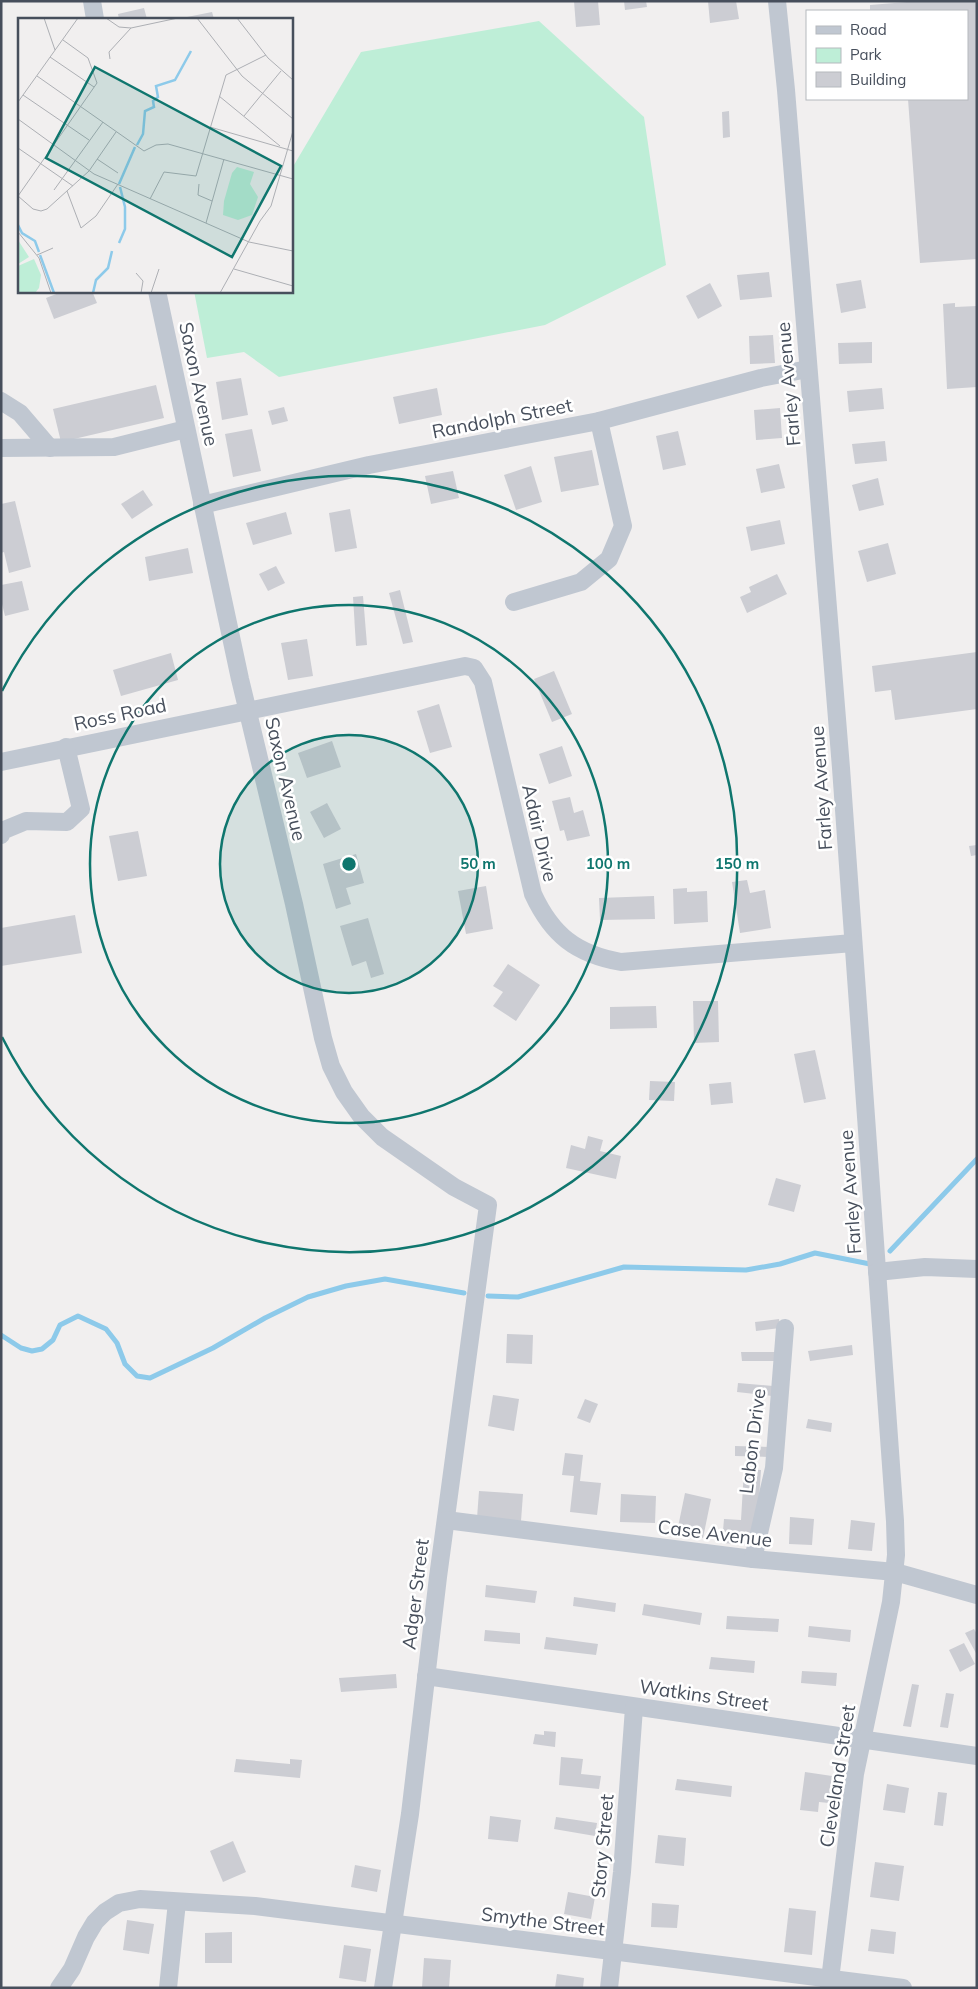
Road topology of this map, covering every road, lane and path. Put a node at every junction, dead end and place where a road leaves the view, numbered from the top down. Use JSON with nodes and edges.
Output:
{"nodes":[{"id":1,"x":92,"y":1,"type":"edge"},
{"id":2,"x":777,"y":1,"type":"edge"},
{"id":3,"x":95,"y":18,"type":"edge"},
{"id":4,"x":157,"y":292,"type":"edge"},
{"id":5,"x":808,"y":370,"type":"junction"},
{"id":6,"x":1,"y":401,"type":"edge"},
{"id":7,"x":600,"y":421,"type":"junction"},
{"id":8,"x":186,"y":429,"type":"junction"},
{"id":9,"x":1,"y":448,"type":"edge"},
{"id":10,"x":50,"y":448,"type":"junction"},
{"id":11,"x":202,"y":505,"type":"junction"},
{"id":12,"x":514,"y":602,"type":"dead end"},
{"id":13,"x":247,"y":710,"type":"junction"},
{"id":14,"x":66,"y":747,"type":"junction"},
{"id":15,"x":1,"y":762,"type":"edge"},
{"id":16,"x":2,"y":830,"type":"edge"},
{"id":17,"x":853,"y":943,"type":"junction"},
{"id":18,"x":488,"y":1205,"type":"joint"},
{"id":19,"x":977,"y":1269,"type":"edge"},
{"id":20,"x":877,"y":1272,"type":"junction"},
{"id":21,"x":785,"y":1328,"type":"dead end"},
{"id":22,"x":446,"y":1520,"type":"junction"},
{"id":23,"x":753,"y":1559,"type":"junction"},
{"id":24,"x":895,"y":1572,"type":"junction"},
{"id":25,"x":977,"y":1595,"type":"edge"},
{"id":26,"x":426,"y":1676,"type":"junction"},
{"id":27,"x":634,"y":1708,"type":"junction"},
{"id":28,"x":862,"y":1739,"type":"junction"},
{"id":29,"x":977,"y":1756,"type":"edge"},
{"id":30,"x":177,"y":1902,"type":"junction"},
{"id":31,"x":393,"y":1924,"type":"junction"},
{"id":32,"x":613,"y":1952,"type":"junction"},
{"id":33,"x":830,"y":1983,"type":"edge"},
{"id":34,"x":59,"y":1988,"type":"edge"},
{"id":35,"x":168,"y":1988,"type":"edge"},
{"id":36,"x":383,"y":1988,"type":"edge"},
{"id":37,"x":609,"y":1988,"type":"edge"},
{"id":38,"x":903,"y":1988,"type":"edge"}],
"edges":[{"from":1,"to":3,"type":"street"},
{"from":2,"to":5,"type":"street","name":"Farley Avenue"},
{"from":4,"to":8,"type":"street","name":"Saxon Avenue"},
{"from":5,"to":7,"type":"street","name":"Randolph Street"},
{"from":5,"to":17,"type":"street","name":"Farley Avenue"},
{"from":6,"to":10,"type":"street"},
{"from":7,"to":11,"type":"street","name":"Randolph Street"},
{"from":7,"to":12,"type":"street"},
{"from":8,"to":10,"type":"street"},
{"from":8,"to":11,"type":"street","name":"Saxon Avenue"},
{"from":9,"to":10,"type":"street"},
{"from":11,"to":13,"type":"street","name":"Saxon Avenue"},
{"from":13,"to":14,"type":"street","name":"Ross Road"},
{"from":13,"to":17,"type":"street","name":"Adair Drive"},
{"from":13,"to":18,"type":"street","name":"Saxon Avenue"},
{"from":14,"to":15,"type":"street","name":"Ross Road"},
{"from":14,"to":16,"type":"street"},
{"from":17,"to":20,"type":"street","name":"Farley Avenue"},
{"from":18,"to":22,"type":"street","name":"Adger Street"},
{"from":19,"to":20,"type":"street"},
{"from":20,"to":24,"type":"street","name":"Farley Avenue"},
{"from":21,"to":23,"type":"street","name":"Labon Drive"},
{"from":22,"to":23,"type":"street","name":"Case Avenue"},
{"from":22,"to":26,"type":"street","name":"Adger Street"},
{"from":23,"to":24,"type":"street","name":"Case Avenue"},
{"from":24,"to":25,"type":"street","name":"Case Avenue"},
{"from":24,"to":28,"type":"street","name":"Cleveland Street"},
{"from":26,"to":27,"type":"street","name":"Watkins Street"},
{"from":26,"to":31,"type":"street","name":"Adger Street"},
{"from":27,"to":28,"type":"street","name":"Watkins Street"},
{"from":27,"to":32,"type":"street","name":"Story Street"},
{"from":28,"to":29,"type":"street","name":"Watkins Street"},
{"from":28,"to":33,"type":"street","name":"Cleveland Street"},
{"from":30,"to":31,"type":"street","name":"Smythe Street"},
{"from":30,"to":34,"type":"street","name":"Smythe Street"},
{"from":30,"to":35,"type":"street"},
{"from":31,"to":32,"type":"street","name":"Smythe Street"},
{"from":31,"to":36,"type":"street","name":"Adger Street"},
{"from":32,"to":33,"type":"street","name":"Smythe Street"},
{"from":32,"to":37,"type":"street","name":"Story Street"},
{"from":33,"to":38,"type":"street","name":"Smythe Street"}]}
